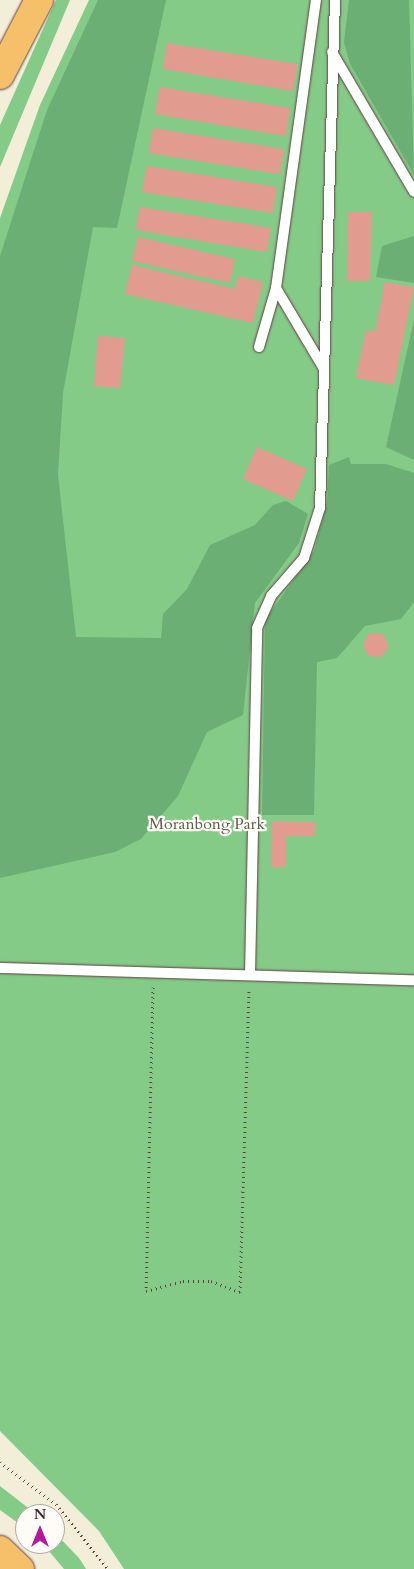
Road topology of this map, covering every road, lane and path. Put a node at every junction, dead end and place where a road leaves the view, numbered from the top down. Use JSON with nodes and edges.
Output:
{"nodes":[{"id":1,"x":39,"y":0,"type":"edge"},
{"id":2,"x":316,"y":0,"type":"edge"},
{"id":3,"x":334,"y":0,"type":"edge"},
{"id":4,"x":332,"y":51,"type":"junction"},
{"id":5,"x":0,"y":75,"type":"edge"},
{"id":6,"x":414,"y":192,"type":"edge"},
{"id":7,"x":276,"y":288,"type":"junction"},
{"id":8,"x":259,"y":347,"type":"dead end"},
{"id":9,"x":324,"y":368,"type":"junction"},
{"id":10,"x":0,"y":968,"type":"edge"},
{"id":11,"x":152,"y":974,"type":"junction"},
{"id":12,"x":250,"y":974,"type":"junction"},
{"id":13,"x":414,"y":980,"type":"edge"},
{"id":14,"x":0,"y":1462,"type":"edge"},
{"id":15,"x":0,"y":1550,"type":"edge"},
{"id":16,"x":20,"y":1569,"type":"edge"},
{"id":17,"x":108,"y":1569,"type":"edge"}],
"edges":[{"from":1,"to":5,"type":"main road"},
{"from":2,"to":7,"type":"lane"},
{"from":3,"to":4,"type":"lane"},
{"from":4,"to":6,"type":"lane"},
{"from":4,"to":9,"type":"lane"},
{"from":7,"to":8,"type":"lane"},
{"from":7,"to":9,"type":"lane"},
{"from":9,"to":12,"type":"lane"},
{"from":10,"to":11,"type":"lane"},
{"from":11,"to":12,"type":"lane"},
{"from":11,"to":12,"type":"path"},
{"from":12,"to":13,"type":"lane"},
{"from":14,"to":17,"type":"path"},
{"from":15,"to":16,"type":"main road"}]}
